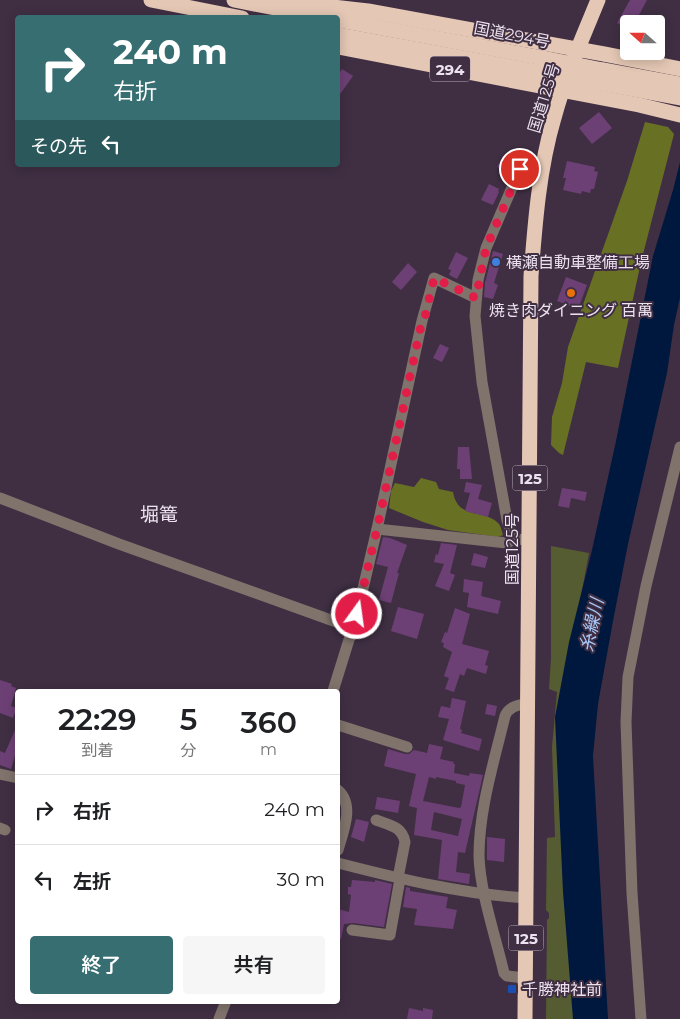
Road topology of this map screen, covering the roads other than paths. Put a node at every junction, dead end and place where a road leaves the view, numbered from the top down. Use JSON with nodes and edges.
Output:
{"nodes":[{"id":1,"x":151,"y":0,"type":"edge"},
{"id":2,"x":234,"y":0,"type":"edge"},
{"id":3,"x":272,"y":0,"type":"edge"},
{"id":4,"x":598,"y":0,"type":"edge"},
{"id":5,"x":186,"y":7,"type":"junction"},
{"id":6,"x":212,"y":15,"type":"edge"},
{"id":7,"x":227,"y":15,"type":"edge"},
{"id":8,"x":312,"y":15,"type":"edge"},
{"id":9,"x":340,"y":20,"type":"edge"},
{"id":10,"x":340,"y":35,"type":"edge"},
{"id":11,"x":340,"y":47,"type":"edge"},
{"id":12,"x":578,"y":49,"type":"junction"},
{"id":13,"x":541,"y":65,"type":"junction"},
{"id":14,"x":680,"y":69,"type":"edge"},
{"id":15,"x":601,"y":76,"type":"junction"},
{"id":16,"x":680,"y":84,"type":"edge"},
{"id":17,"x":562,"y":91,"type":"junction"},
{"id":18,"x":680,"y":98,"type":"edge"},
{"id":19,"x":680,"y":115,"type":"edge"},
{"id":20,"x":542,"y":171,"type":"junction"},
{"id":21,"x":476,"y":298,"type":"junction"},
{"id":22,"x":680,"y":447,"type":"edge"},
{"id":23,"x":0,"y":498,"type":"edge"},
{"id":24,"x":377,"y":529,"type":"junction"},
{"id":25,"x":521,"y":540,"type":"junction"},
{"id":26,"x":353,"y":628,"type":"junction"},
{"id":27,"x":334,"y":689,"type":"edge"},
{"id":28,"x":528,"y":703,"type":"junction"},
{"id":29,"x":340,"y":726,"type":"edge"},
{"id":30,"x":407,"y":747,"type":"dead end"},
{"id":31,"x":0,"y":774,"type":"edge"},
{"id":32,"x":15,"y":777,"type":"edge"},
{"id":33,"x":340,"y":793,"type":"edge"},
{"id":34,"x":376,"y":820,"type":"dead end"},
{"id":35,"x":340,"y":842,"type":"edge"},
{"id":36,"x":340,"y":863,"type":"edge"},
{"id":37,"x":399,"y":878,"type":"junction"},
{"id":38,"x":485,"y":894,"type":"junction"},
{"id":39,"x":526,"y":898,"type":"junction"},
{"id":40,"x":352,"y":930,"type":"dead end"},
{"id":41,"x":525,"y":978,"type":"junction"},
{"id":42,"x":225,"y":1004,"type":"edge"},
{"id":43,"x":219,"y":1019,"type":"edge"},
{"id":44,"x":525,"y":1019,"type":"edge"},
{"id":45,"x":641,"y":1019,"type":"edge"}],
"edges":[{"from":1,"to":5,"type":"highway"},
{"from":2,"to":8,"type":"highway"},
{"from":3,"to":12,"type":"highway"},
{"from":4,"to":12,"type":"highway","name":"国道125号","number":"125"},
{"from":5,"to":6,"type":"highway"},
{"from":5,"to":7,"type":"highway"},
{"from":9,"to":13,"type":"highway","name":"国道294号","number":"294"},
{"from":10,"to":13,"type":"highway","name":"国道294号","number":"294"},
{"from":11,"to":17,"type":"highway","number":"294"},
{"from":12,"to":14,"type":"highway"},
{"from":12,"to":17,"type":"highway","name":"国道125号","number":"125"},
{"from":13,"to":15,"type":"highway","name":"国道294号","number":"294","bridge":true},
{"from":15,"to":16,"type":"highway","name":"国道294号","number":"294"},
{"from":15,"to":18,"type":"highway","name":"国道294号","number":"294"},
{"from":17,"to":19,"type":"highway","number":"294"},
{"from":17,"to":20,"type":"highway","name":"国道125号","number":"125"},
{"from":20,"to":21,"type":"street"},
{"from":20,"to":25,"type":"highway","name":"国道125号","number":"125"},
{"from":21,"to":24,"type":"street"},
{"from":21,"to":25,"type":"street"},
{"from":22,"to":45,"type":"street"},
{"from":23,"to":26,"type":"street"},
{"from":24,"to":25,"type":"street"},
{"from":24,"to":26,"type":"street"},
{"from":25,"to":28,"type":"highway","name":"国道125号","number":"125"},
{"from":26,"to":27,"type":"street"},
{"from":28,"to":38,"type":"street"},
{"from":28,"to":39,"type":"highway","name":"国道125号","number":"125"},
{"from":29,"to":30,"type":"street"},
{"from":31,"to":32,"type":"street"},
{"from":33,"to":35,"type":"street"},
{"from":34,"to":37,"type":"street"},
{"from":36,"to":37,"type":"street"},
{"from":37,"to":38,"type":"street"},
{"from":37,"to":40,"type":"street"},
{"from":38,"to":39,"type":"street"},
{"from":38,"to":41,"type":"street"},
{"from":39,"to":41,"type":"highway","name":"国道125号","number":"125"},
{"from":41,"to":44,"type":"highway","name":"国道125号","number":"125"},
{"from":42,"to":43,"type":"street"}]}
